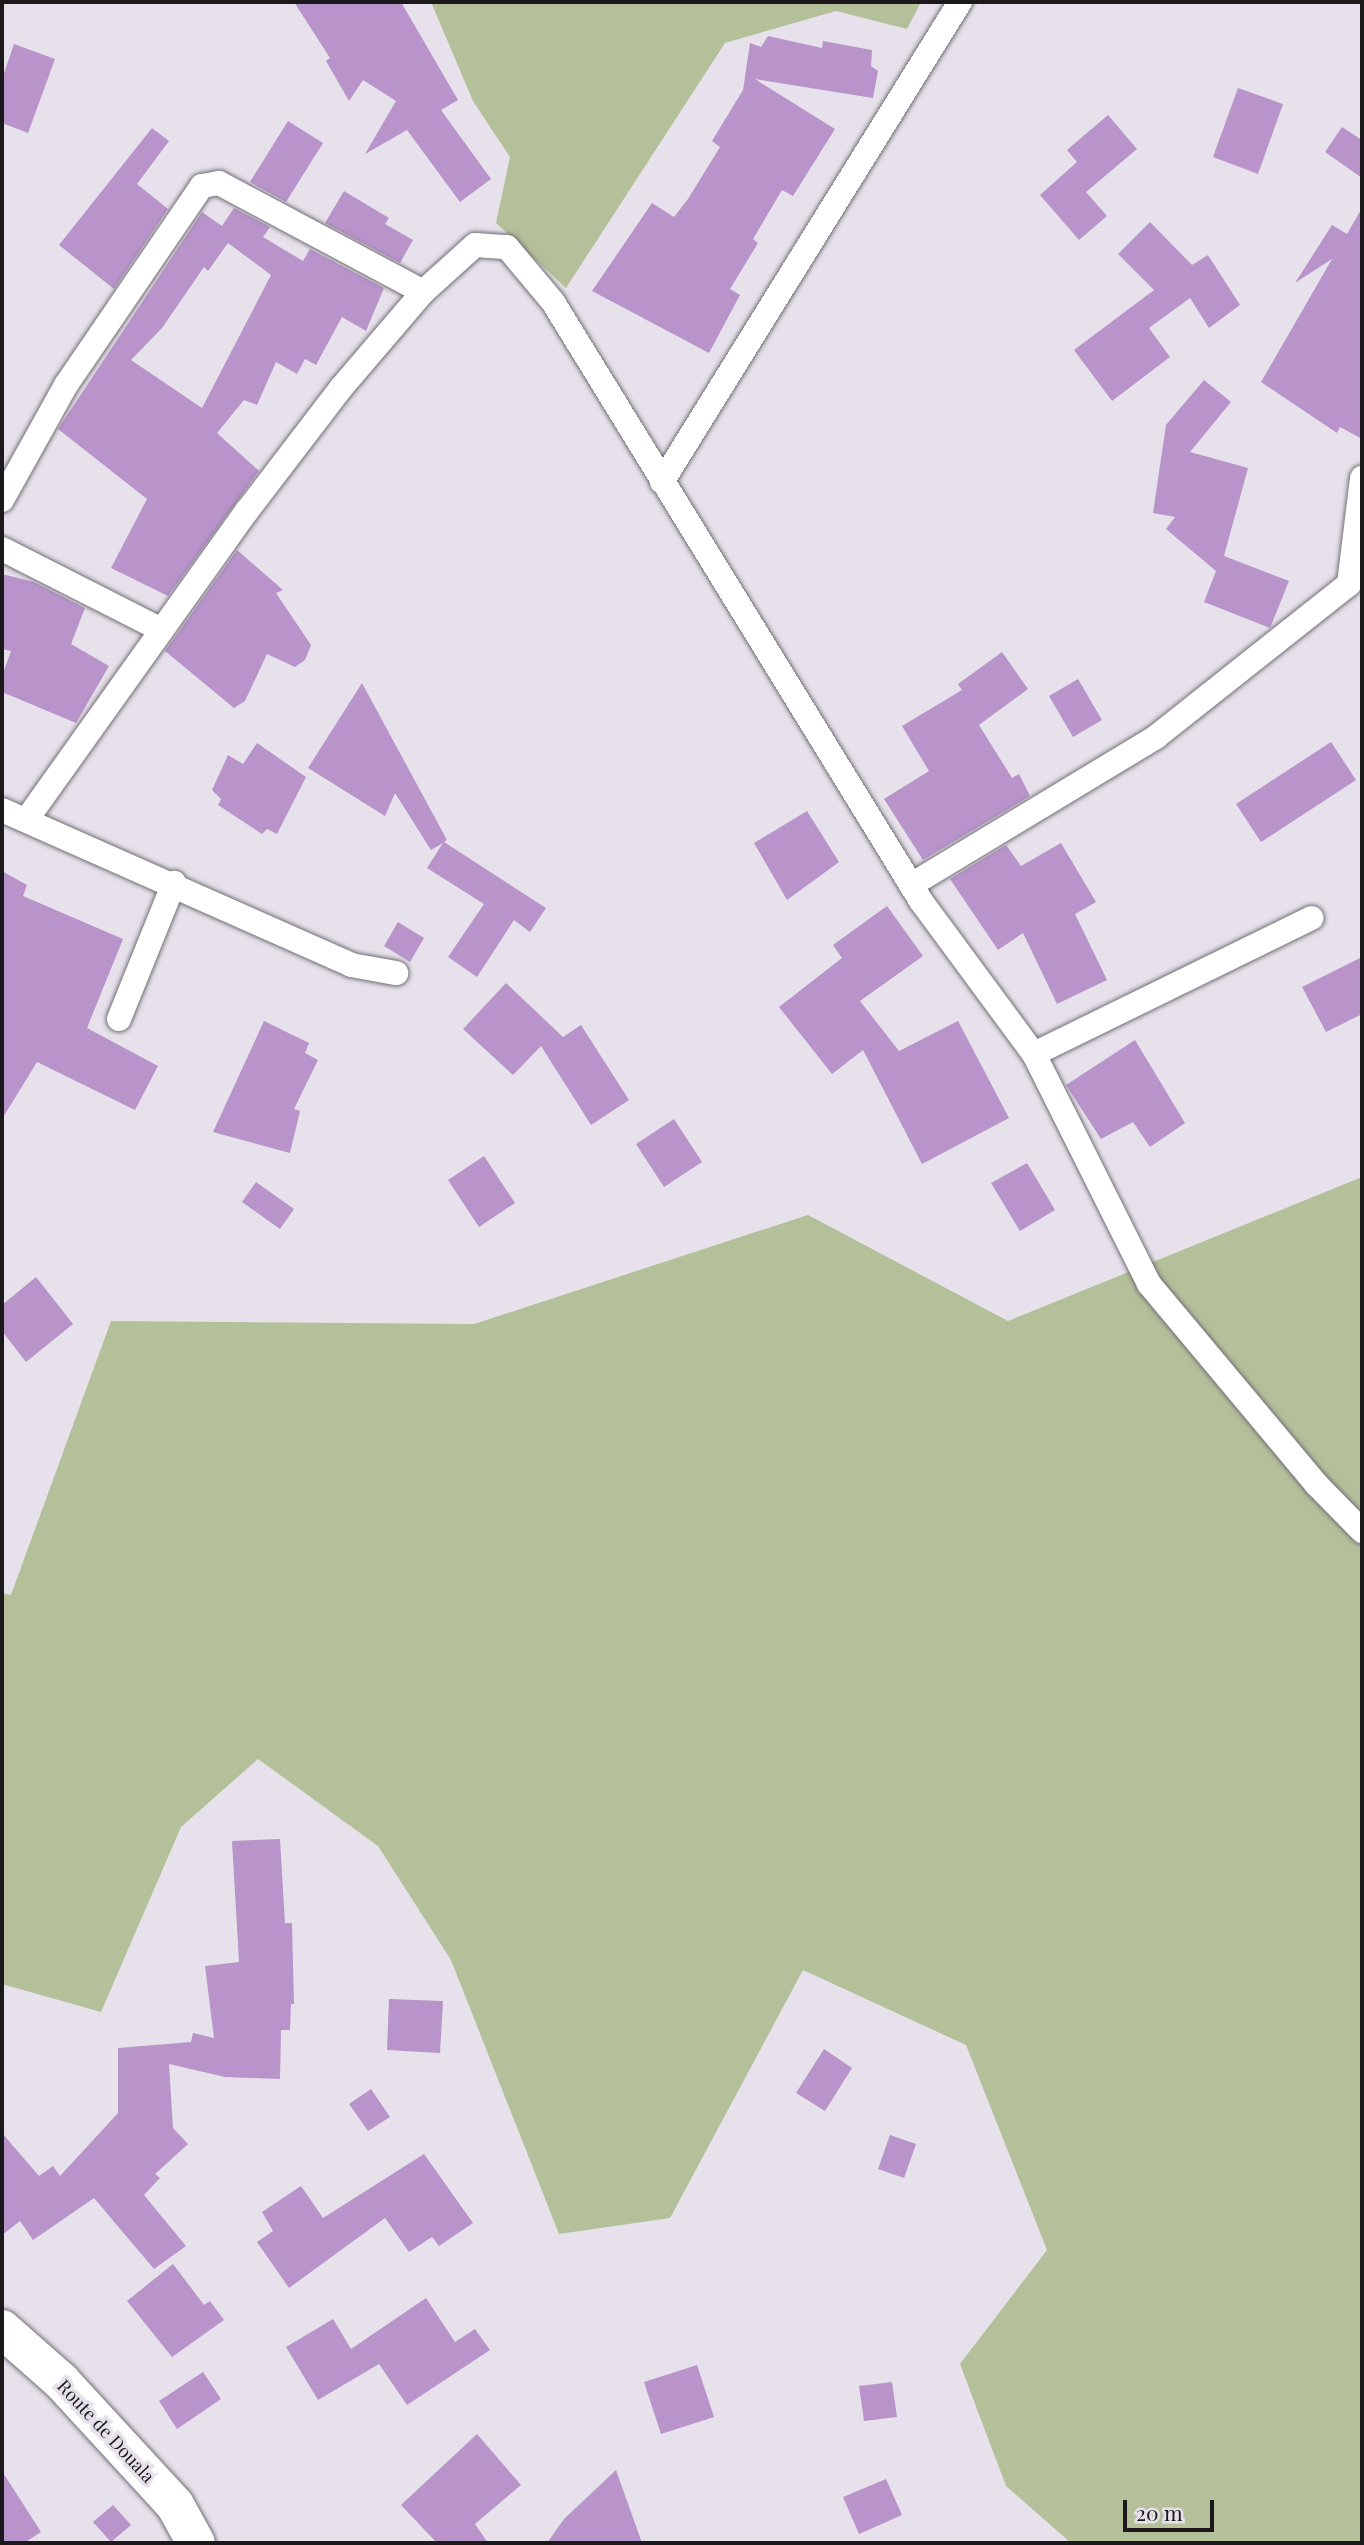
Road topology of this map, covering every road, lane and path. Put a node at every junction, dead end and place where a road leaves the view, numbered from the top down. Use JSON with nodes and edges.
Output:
{"nodes":[{"id":1,"x":960,"y":2,"type":"edge"},
{"id":2,"x":423,"y":292,"type":"junction"},
{"id":3,"x":1362,"y":478,"type":"edge"},
{"id":4,"x":662,"y":482,"type":"junction"},
{"id":5,"x":2,"y":500,"type":"edge"},
{"id":6,"x":2,"y":549,"type":"edge"},
{"id":7,"x":162,"y":631,"type":"junction"},
{"id":8,"x":2,"y":810,"type":"edge"},
{"id":9,"x":27,"y":819,"type":"junction"},
{"id":10,"x":174,"y":883,"type":"junction"},
{"id":11,"x":911,"y":885,"type":"junction"},
{"id":12,"x":1311,"y":918,"type":"dead end"},
{"id":13,"x":396,"y":973,"type":"dead end"},
{"id":14,"x":119,"y":1019,"type":"dead end"},
{"id":15,"x":1034,"y":1054,"type":"junction"},
{"id":16,"x":1362,"y":1531,"type":"edge"},
{"id":17,"x":2,"y":2329,"type":"edge"},
{"id":18,"x":196,"y":2543,"type":"edge"}],
"edges":[{"from":1,"to":4,"type":"street"},
{"from":2,"to":4,"type":"street"},
{"from":2,"to":5,"type":"street"},
{"from":2,"to":7,"type":"street"},
{"from":3,"to":11,"type":"street"},
{"from":4,"to":11,"type":"street"},
{"from":6,"to":7,"type":"street"},
{"from":7,"to":9,"type":"street"},
{"from":8,"to":9,"type":"street"},
{"from":9,"to":10,"type":"street"},
{"from":10,"to":13,"type":"street"},
{"from":10,"to":14,"type":"street"},
{"from":11,"to":15,"type":"street"},
{"from":12,"to":15,"type":"street"},
{"from":15,"to":16,"type":"street"},
{"from":17,"to":18,"type":"highway","name":"Route de Douala"}]}
